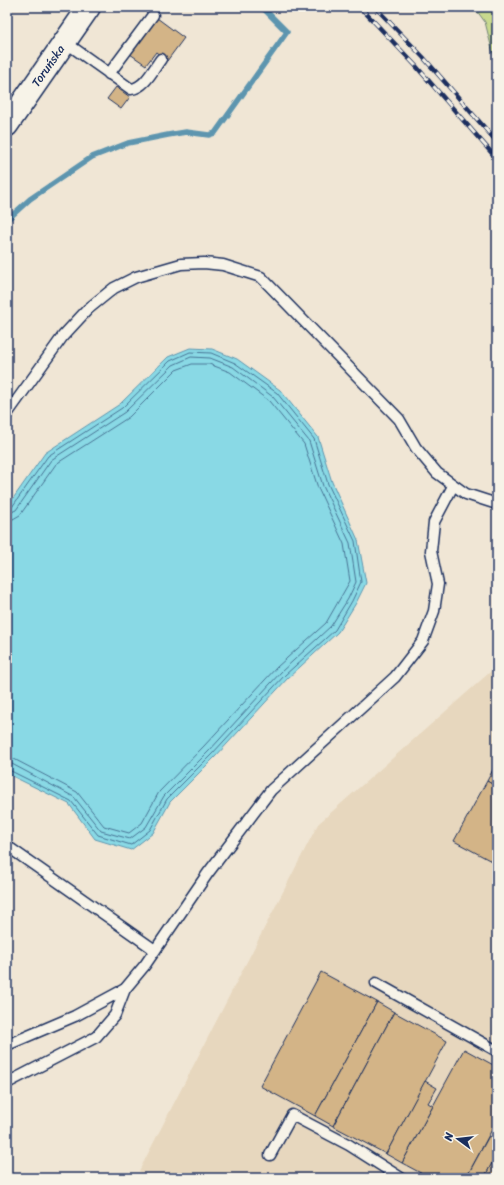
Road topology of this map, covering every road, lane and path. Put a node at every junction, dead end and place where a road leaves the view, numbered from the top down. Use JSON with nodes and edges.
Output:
{"nodes":[{"id":1,"x":89,"y":7,"type":"edge"},
{"id":2,"x":153,"y":16,"type":"dead end"},
{"id":3,"x":65,"y":42,"type":"junction"},
{"id":4,"x":161,"y":59,"type":"dead end"},
{"id":5,"x":109,"y":74,"type":"junction"},
{"id":6,"x":7,"y":125,"type":"edge"},
{"id":7,"x":7,"y":414,"type":"edge"},
{"id":8,"x":453,"y":486,"type":"junction"},
{"id":9,"x":497,"y":504,"type":"edge"},
{"id":10,"x":7,"y":846,"type":"edge"},
{"id":11,"x":155,"y":950,"type":"junction"},
{"id":12,"x":376,"y":983,"type":"dead end"},
{"id":13,"x":125,"y":988,"type":"junction"},
{"id":14,"x":7,"y":1046,"type":"edge"},
{"id":15,"x":497,"y":1051,"type":"edge"},
{"id":16,"x":7,"y":1083,"type":"edge"},
{"id":17,"x":270,"y":1155,"type":"dead end"},
{"id":18,"x":401,"y":1178,"type":"edge"}],
"edges":[{"from":1,"to":3,"type":"street","name":"Toruńska"},
{"from":2,"to":5,"type":"lane"},
{"from":3,"to":5,"type":"lane"},
{"from":3,"to":6,"type":"street","name":"Toruńska"},
{"from":4,"to":5,"type":"lane"},
{"from":7,"to":8,"type":"lane"},
{"from":8,"to":9,"type":"lane"},
{"from":8,"to":11,"type":"lane"},
{"from":10,"to":11,"type":"lane"},
{"from":11,"to":13,"type":"lane"},
{"from":12,"to":15,"type":"lane"},
{"from":13,"to":14,"type":"lane"},
{"from":13,"to":16,"type":"lane"},
{"from":17,"to":18,"type":"lane"}]}
